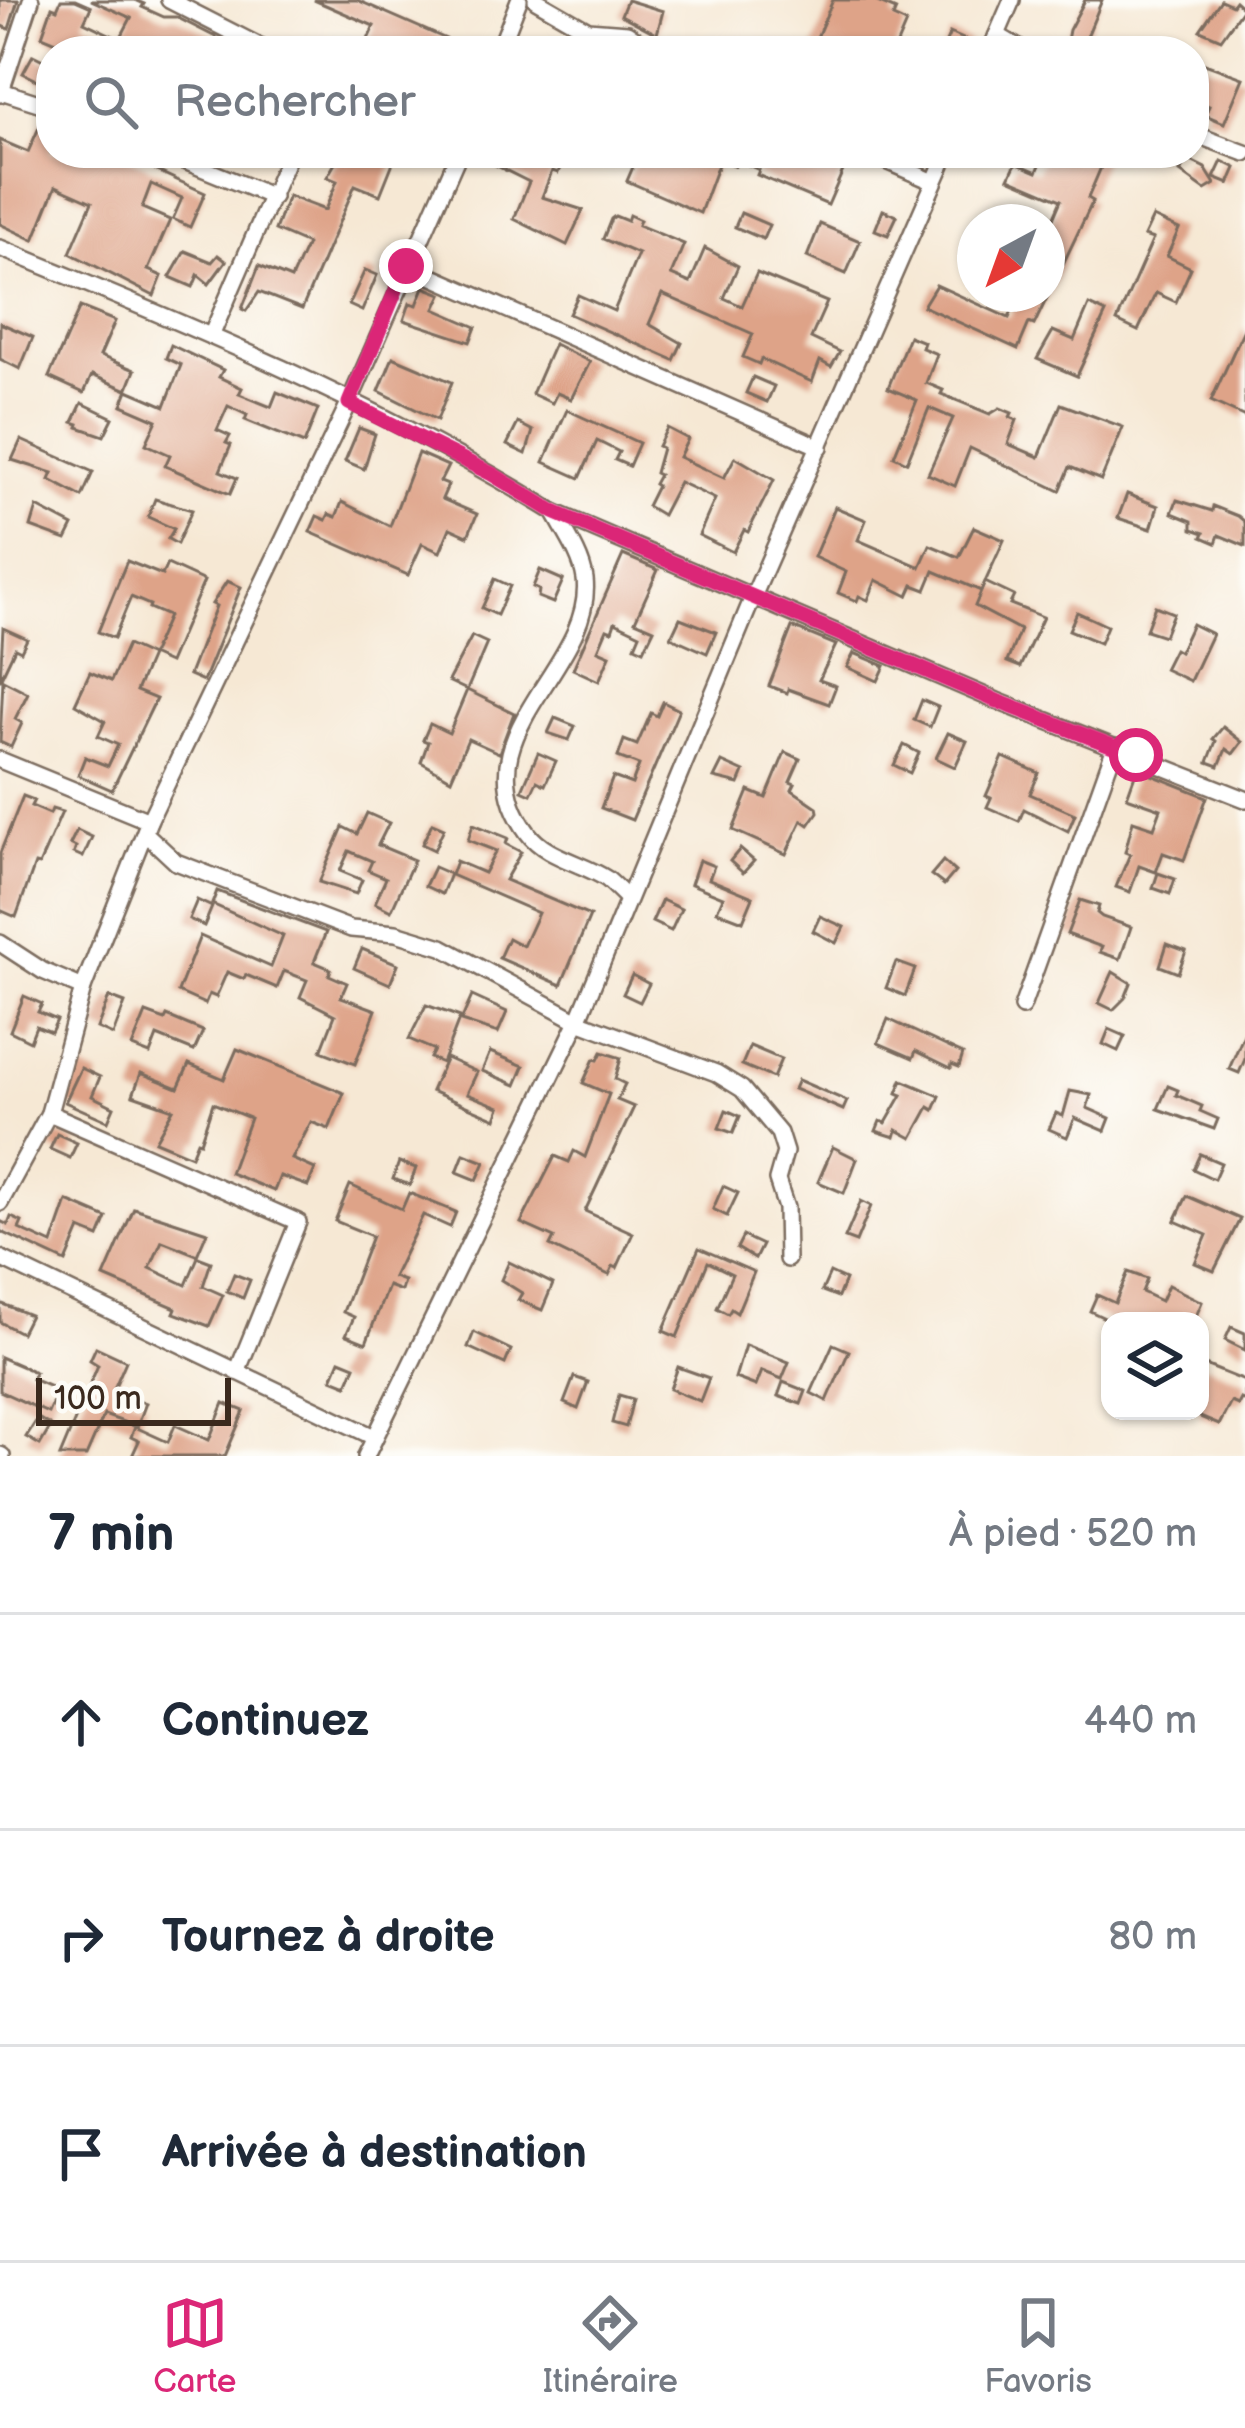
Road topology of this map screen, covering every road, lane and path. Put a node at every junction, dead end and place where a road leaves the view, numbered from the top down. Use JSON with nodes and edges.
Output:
{"nodes":[{"id":1,"x":31,"y":0,"type":"edge"},
{"id":2,"x":169,"y":0,"type":"edge"},
{"id":3,"x":519,"y":0,"type":"edge"},
{"id":4,"x":536,"y":0,"type":"edge"},
{"id":5,"x":1012,"y":0,"type":"edge"},
{"id":6,"x":191,"y":4,"type":"edge"},
{"id":7,"x":244,"y":36,"type":"edge"},
{"id":8,"x":505,"y":36,"type":"edge"},
{"id":9,"x":631,"y":36,"type":"edge"},
{"id":10,"x":996,"y":36,"type":"edge"},
{"id":11,"x":1,"y":92,"type":"edge"},
{"id":12,"x":36,"y":102,"type":"edge"},
{"id":13,"x":1209,"y":140,"type":"edge"},
{"id":14,"x":1245,"y":153,"type":"edge"},
{"id":15,"x":202,"y":168,"type":"edge"},
{"id":16,"x":284,"y":168,"type":"edge"},
{"id":17,"x":452,"y":168,"type":"edge"},
{"id":18,"x":902,"y":168,"type":"edge"},
{"id":19,"x":940,"y":168,"type":"edge"},
{"id":20,"x":934,"y":182,"type":"junction"},
{"id":21,"x":273,"y":197,"type":"junction"},
{"id":22,"x":0,"y":248,"type":"edge"},
{"id":23,"x":406,"y":266,"type":"junction"},
{"id":24,"x":212,"y":334,"type":"junction"},
{"id":25,"x":349,"y":403,"type":"junction"},
{"id":26,"x":820,"y":447,"type":"junction"},
{"id":27,"x":554,"y":512,"type":"junction"},
{"id":28,"x":753,"y":597,"type":"junction"},
{"id":29,"x":1115,"y":747,"type":"junction"},
{"id":30,"x":0,"y":760,"type":"edge"},
{"id":31,"x":1245,"y":799,"type":"edge"},
{"id":32,"x":147,"y":828,"type":"junction"},
{"id":33,"x":627,"y":898,"type":"junction"},
{"id":34,"x":0,"y":943,"type":"edge"},
{"id":35,"x":83,"y":988,"type":"junction"},
{"id":36,"x":1022,"y":1006,"type":"dead end"},
{"id":37,"x":578,"y":1021,"type":"junction"},
{"id":38,"x":49,"y":1113,"type":"junction"},
{"id":39,"x":0,"y":1203,"type":"edge"},
{"id":40,"x":0,"y":1258,"type":"edge"},
{"id":41,"x":787,"y":1259,"type":"dead end"},
{"id":42,"x":238,"y":1372,"type":"junction"},
{"id":43,"x":374,"y":1437,"type":"junction"},
{"id":44,"x":366,"y":1456,"type":"edge"}],
"edges":[{"from":1,"to":11,"type":"street"},
{"from":2,"to":6,"type":"street"},
{"from":3,"to":8,"type":"street"},
{"from":4,"to":9,"type":"street"},
{"from":5,"to":10,"type":"street"},
{"from":6,"to":7,"type":"street"},
{"from":11,"to":12,"type":"street"},
{"from":13,"to":14,"type":"street"},
{"from":15,"to":21,"type":"street"},
{"from":16,"to":21,"type":"street"},
{"from":17,"to":23,"type":"street"},
{"from":18,"to":20,"type":"street"},
{"from":19,"to":20,"type":"street"},
{"from":20,"to":26,"type":"street"},
{"from":21,"to":24,"type":"street"},
{"from":22,"to":24,"type":"street"},
{"from":23,"to":25,"type":"street"},
{"from":23,"to":26,"type":"street"},
{"from":24,"to":25,"type":"street"},
{"from":25,"to":27,"type":"street"},
{"from":25,"to":32,"type":"street"},
{"from":26,"to":28,"type":"street"},
{"from":27,"to":28,"type":"street"},
{"from":27,"to":33,"type":"street"},
{"from":28,"to":29,"type":"street"},
{"from":28,"to":33,"type":"street"},
{"from":29,"to":31,"type":"street"},
{"from":29,"to":36,"type":"street"},
{"from":30,"to":32,"type":"street"},
{"from":32,"to":35,"type":"street"},
{"from":32,"to":37,"type":"street"},
{"from":33,"to":37,"type":"street"},
{"from":34,"to":35,"type":"street"},
{"from":35,"to":38,"type":"street"},
{"from":37,"to":41,"type":"street"},
{"from":37,"to":43,"type":"street"},
{"from":38,"to":39,"type":"street"},
{"from":38,"to":42,"type":"street"},
{"from":40,"to":42,"type":"street"},
{"from":42,"to":43,"type":"street"},
{"from":43,"to":44,"type":"street"}]}
